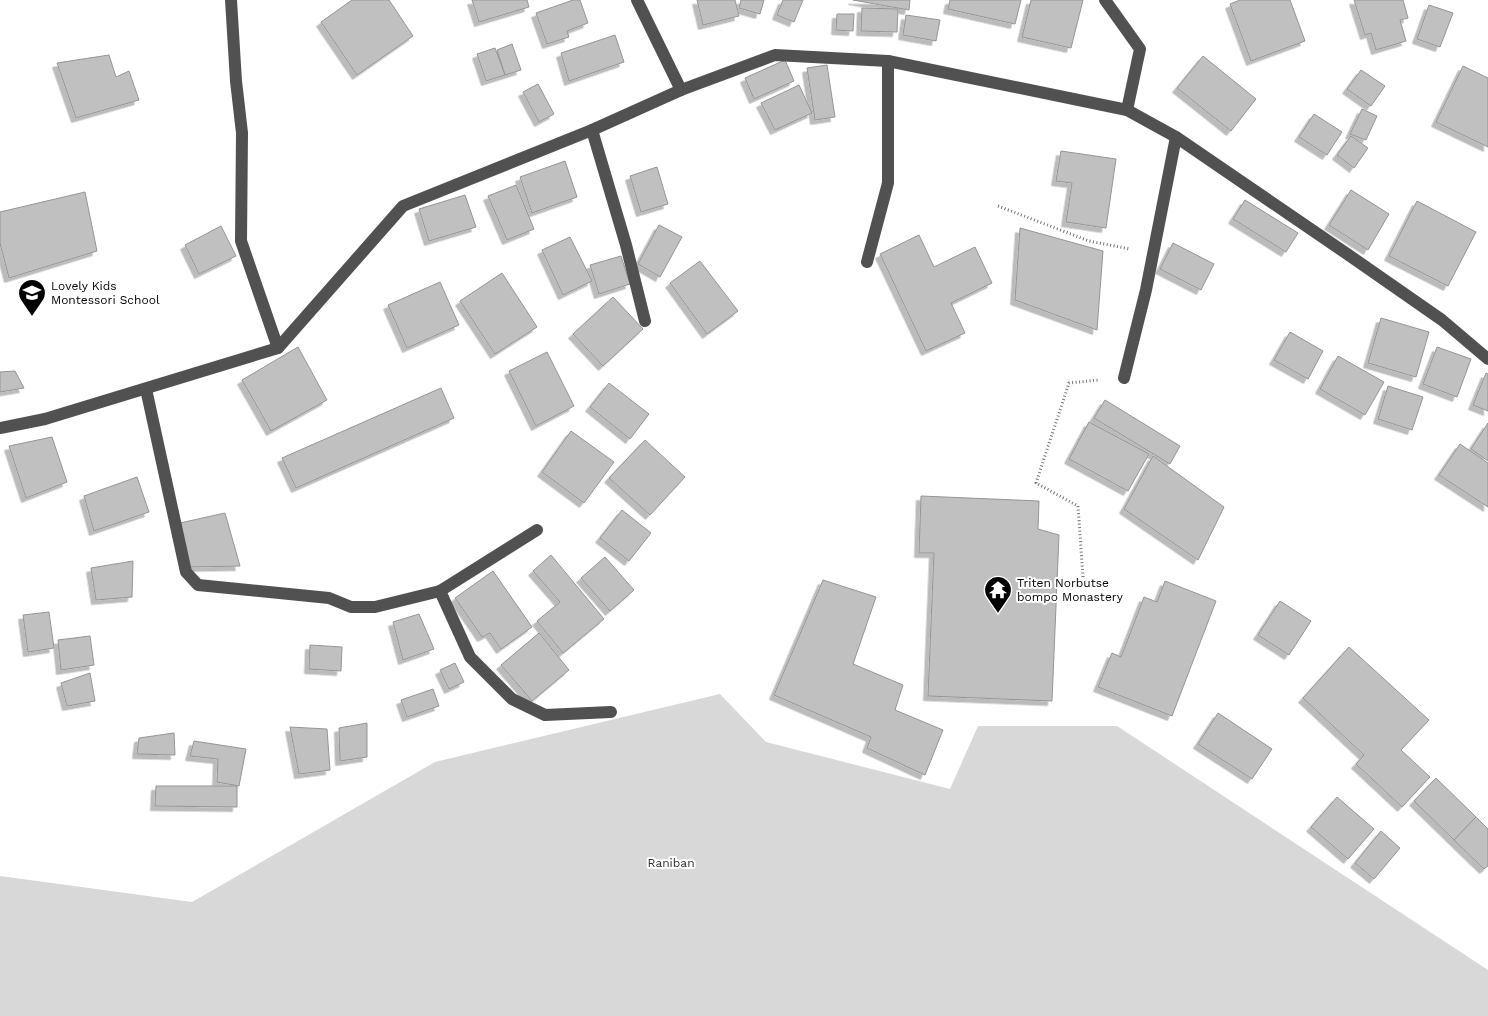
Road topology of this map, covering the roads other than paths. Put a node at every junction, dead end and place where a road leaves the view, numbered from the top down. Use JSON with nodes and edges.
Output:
{"nodes":[{"id":1,"x":231,"y":0,"type":"edge"},
{"id":2,"x":637,"y":0,"type":"edge"},
{"id":3,"x":1104,"y":0,"type":"edge"},
{"id":4,"x":888,"y":61,"type":"junction"},
{"id":5,"x":681,"y":90,"type":"junction"},
{"id":6,"x":1127,"y":110,"type":"junction"},
{"id":7,"x":592,"y":130,"type":"junction"},
{"id":8,"x":1176,"y":137,"type":"junction"},
{"id":9,"x":867,"y":262,"type":"dead end"},
{"id":10,"x":645,"y":321,"type":"dead end"},
{"id":11,"x":278,"y":348,"type":"junction"},
{"id":12,"x":1488,"y":359,"type":"edge"},
{"id":13,"x":1124,"y":378,"type":"road end"},
{"id":14,"x":146,"y":389,"type":"junction"},
{"id":15,"x":0,"y":428,"type":"edge"},
{"id":16,"x":537,"y":530,"type":"dead end"},
{"id":17,"x":440,"y":590,"type":"junction"},
{"id":18,"x":610,"y":712,"type":"dead end"}],
"edges":[{"from":1,"to":11,"type":"street"},
{"from":2,"to":5,"type":"street"},
{"from":3,"to":6,"type":"street"},
{"from":4,"to":5,"type":"street"},
{"from":4,"to":6,"type":"street"},
{"from":4,"to":9,"type":"street"},
{"from":5,"to":7,"type":"street"},
{"from":6,"to":8,"type":"street"},
{"from":7,"to":10,"type":"street"},
{"from":7,"to":11,"type":"street"},
{"from":8,"to":12,"type":"street"},
{"from":8,"to":13,"type":"street"},
{"from":11,"to":14,"type":"street"},
{"from":14,"to":15,"type":"street"},
{"from":14,"to":17,"type":"street"},
{"from":16,"to":17,"type":"street"},
{"from":17,"to":18,"type":"street"}]}
